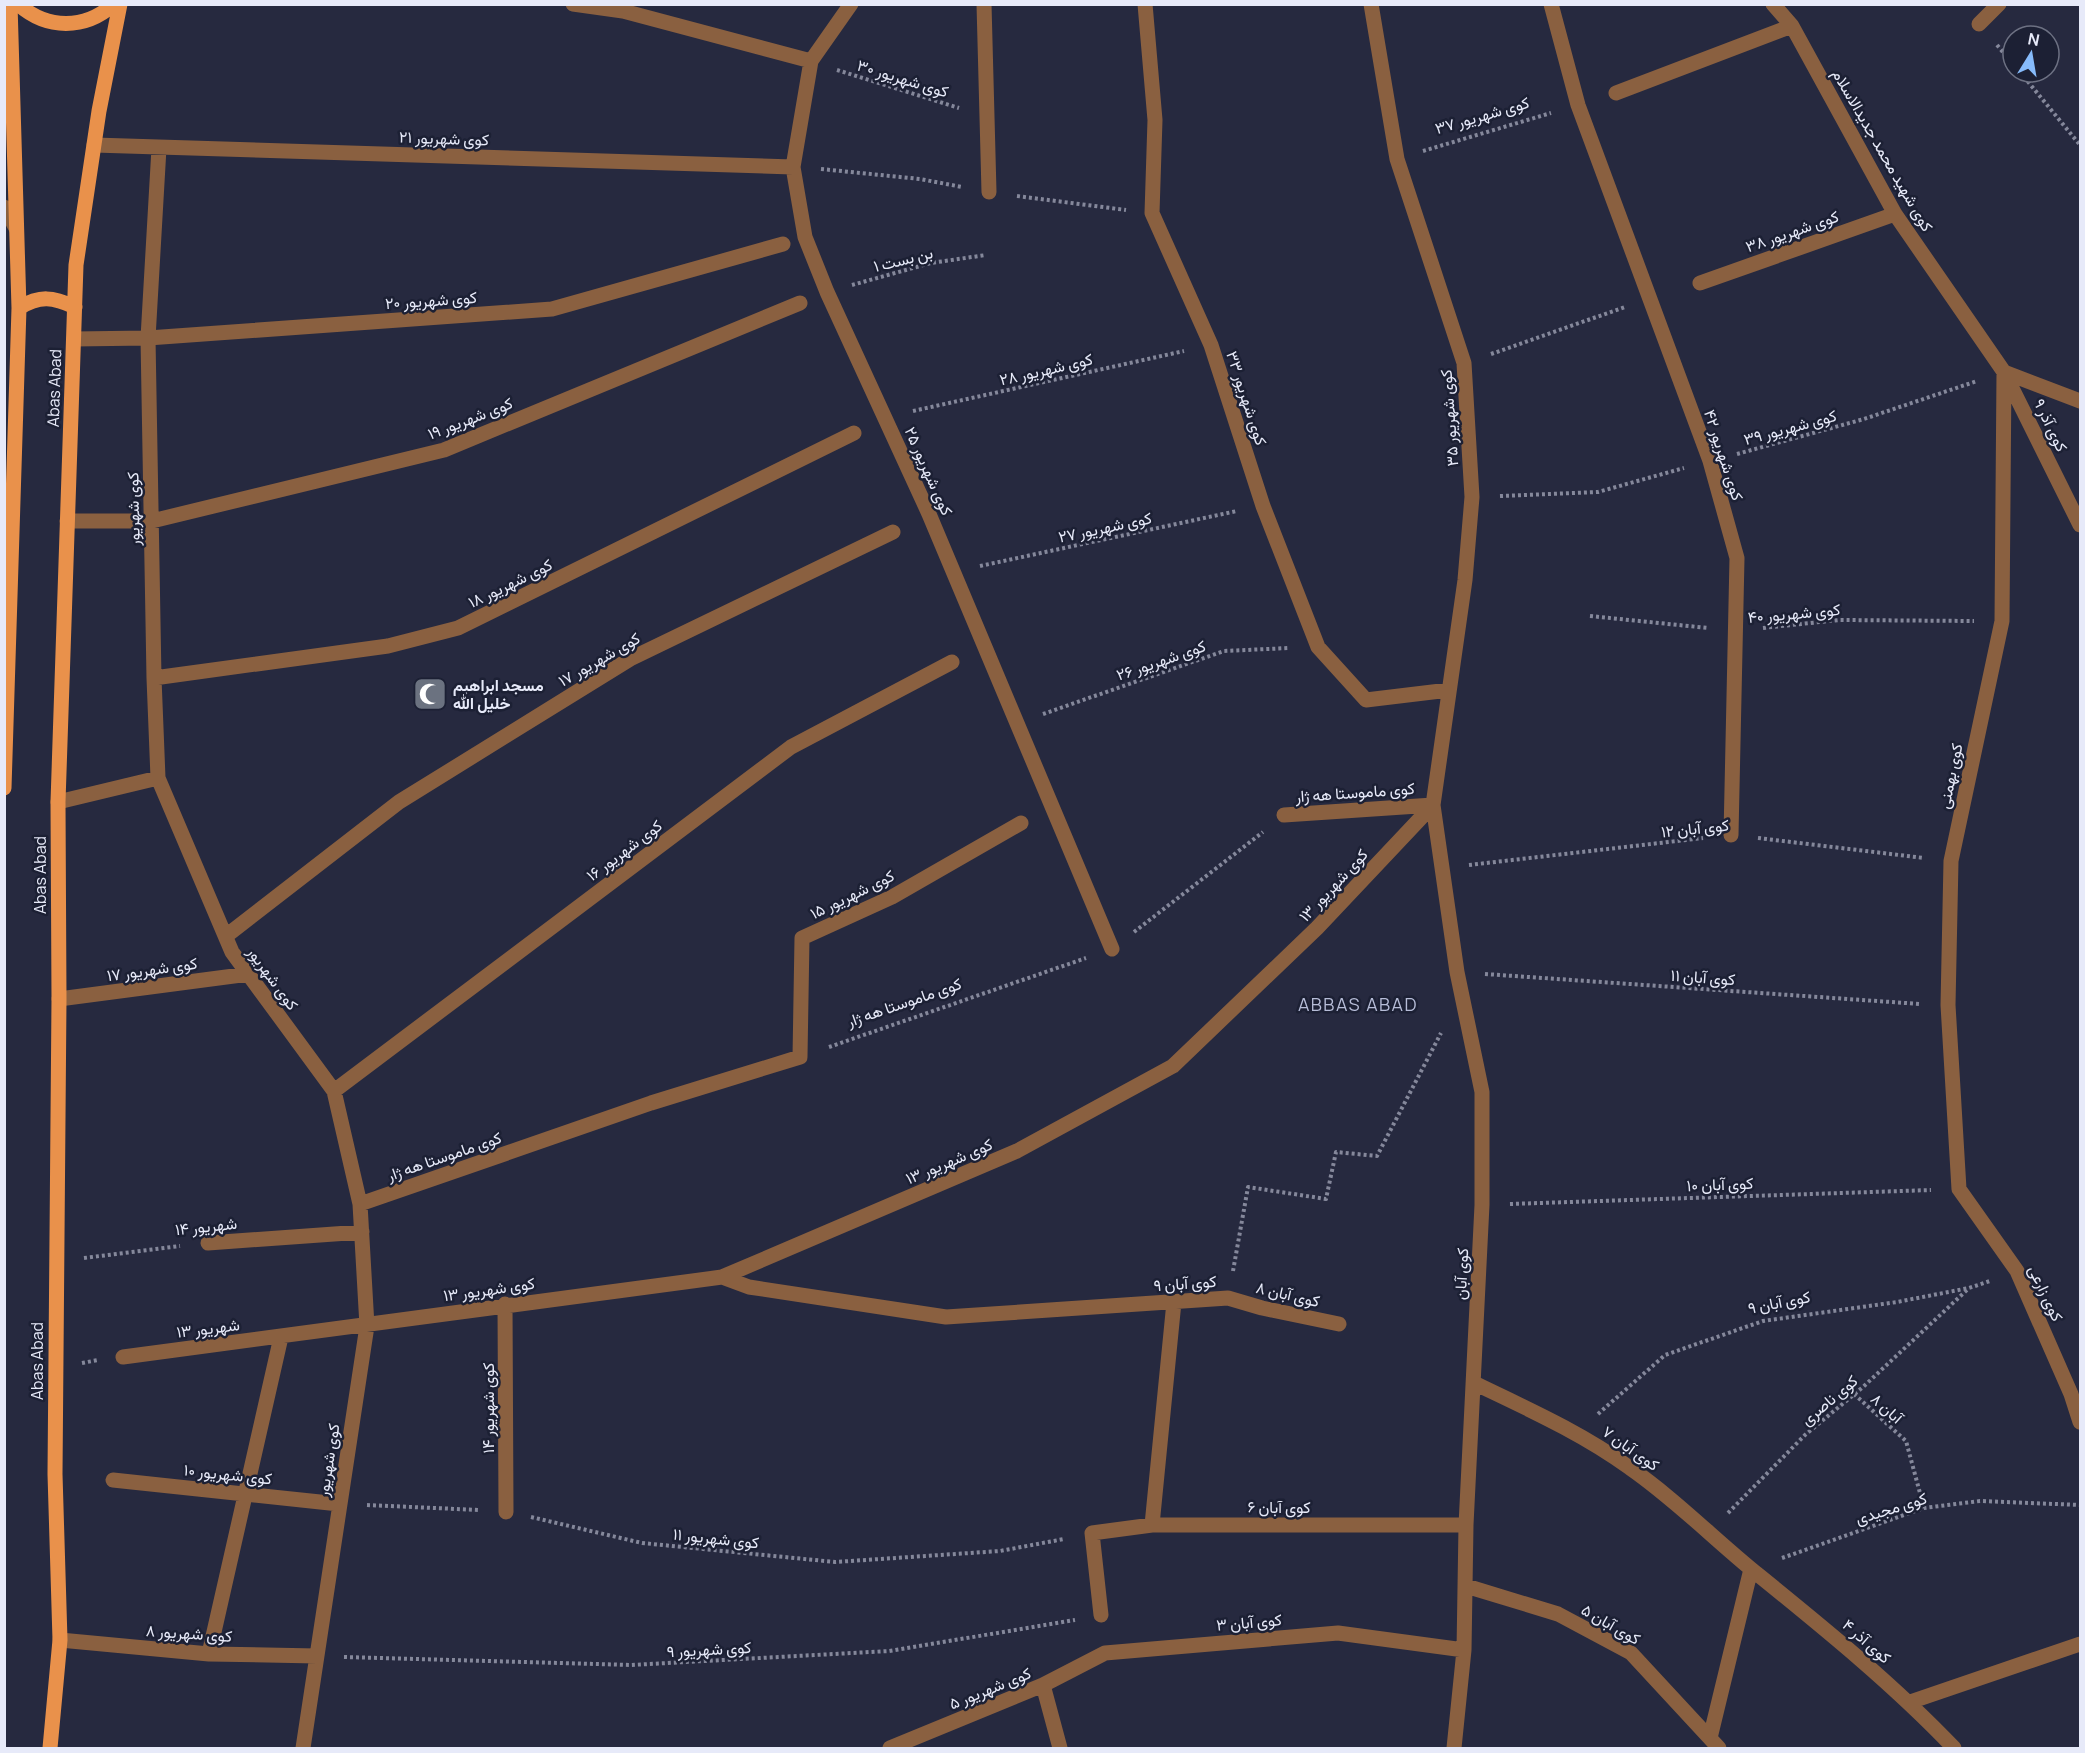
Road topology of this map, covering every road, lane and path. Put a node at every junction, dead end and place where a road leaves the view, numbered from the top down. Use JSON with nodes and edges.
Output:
{"nodes":[{"id":1,"x":10,"y":4,"type":"edge"},
{"id":2,"x":18,"y":4,"type":"edge"},
{"id":3,"x":114,"y":4,"type":"edge"},
{"id":4,"x":120,"y":4,"type":"edge"},
{"id":5,"x":573,"y":4,"type":"edge"},
{"id":6,"x":851,"y":4,"type":"edge"},
{"id":7,"x":984,"y":4,"type":"edge"},
{"id":8,"x":1145,"y":4,"type":"edge"},
{"id":9,"x":1371,"y":4,"type":"edge"},
{"id":10,"x":1551,"y":4,"type":"edge"},
{"id":11,"x":1773,"y":4,"type":"edge"},
{"id":12,"x":2000,"y":4,"type":"edge"},
{"id":13,"x":1979,"y":24,"type":"dead end"},
{"id":14,"x":1792,"y":26,"type":"junction"},
{"id":15,"x":811,"y":61,"type":"junction"},
{"id":16,"x":2030,"y":84,"type":"edge"},
{"id":17,"x":1616,"y":93,"type":"dead end"},
{"id":18,"x":1578,"y":105,"type":"junction"},
{"id":19,"x":988,"y":117,"type":"junction"},
{"id":20,"x":2080,"y":145,"type":"edge"},
{"id":21,"x":94,"y":146,"type":"junction"},
{"id":22,"x":159,"y":148,"type":"junction"},
{"id":23,"x":1397,"y":159,"type":"junction"},
{"id":24,"x":794,"y":167,"type":"junction"},
{"id":25,"x":989,"y":192,"type":"dead end"},
{"id":26,"x":4,"y":207,"type":"edge"},
{"id":27,"x":1895,"y":214,"type":"junction"},
{"id":28,"x":16,"y":228,"type":"junction"},
{"id":29,"x":783,"y":244,"type":"dead end"},
{"id":30,"x":986,"y":255,"type":"dead end"},
{"id":31,"x":1700,"y":283,"type":"dead end"},
{"id":32,"x":827,"y":292,"type":"junction"},
{"id":33,"x":1649,"y":299,"type":"junction"},
{"id":34,"x":800,"y":303,"type":"dead end"},
{"id":35,"x":75,"y":307,"type":"junction"},
{"id":36,"x":19,"y":308,"type":"junction"},
{"id":37,"x":148,"y":338,"type":"junction"},
{"id":38,"x":74,"y":339,"type":"junction"},
{"id":39,"x":1211,"y":345,"type":"junction"},
{"id":40,"x":1464,"y":363,"type":"junction"},
{"id":41,"x":2004,"y":372,"type":"junction"},
{"id":42,"x":2080,"y":401,"type":"edge"},
{"id":43,"x":886,"y":417,"type":"junction"},
{"id":44,"x":854,"y":433,"type":"dead end"},
{"id":45,"x":1710,"y":461,"type":"junction"},
{"id":46,"x":1472,"y":497,"type":"junction"},
{"id":47,"x":1263,"y":506,"type":"junction"},
{"id":48,"x":67,"y":521,"type":"junction"},
{"id":49,"x":152,"y":521,"type":"junction"},
{"id":50,"x":2080,"y":525,"type":"edge"},
{"id":51,"x":893,"y":532,"type":"dead end"},
{"id":52,"x":953,"y":572,"type":"junction"},
{"id":53,"x":1590,"y":616,"type":"dead end"},
{"id":54,"x":2002,"y":621,"type":"junction"},
{"id":55,"x":1734,"y":631,"type":"junction"},
{"id":56,"x":1318,"y":647,"type":"junction"},
{"id":57,"x":952,"y":662,"type":"dead end"},
{"id":58,"x":154,"y":678,"type":"junction"},
{"id":59,"x":1449,"y":690,"type":"junction"},
{"id":60,"x":1017,"y":723,"type":"junction"},
{"id":61,"x":158,"y":778,"type":"junction"},
{"id":62,"x":4,"y":788,"type":"edge"},
{"id":63,"x":58,"y":802,"type":"junction"},
{"id":64,"x":1433,"y":805,"type":"junction"},
{"id":65,"x":1284,"y":815,"type":"joint"},
{"id":66,"x":1021,"y":823,"type":"dead end"},
{"id":67,"x":1731,"y":835,"type":"junction"},
{"id":68,"x":1950,"y":861,"type":"junction"},
{"id":69,"x":1442,"y":869,"type":"junction"},
{"id":70,"x":226,"y":936,"type":"junction"},
{"id":71,"x":1112,"y":949,"type":"junction"},
{"id":72,"x":1457,"y":972,"type":"junction"},
{"id":73,"x":249,"y":974,"type":"junction"},
{"id":74,"x":1462,"y":992,"type":"junction"},
{"id":75,"x":59,"y":999,"type":"junction"},
{"id":76,"x":1948,"y":1005,"type":"junction"},
{"id":77,"x":800,"y":1057,"type":"junction"},
{"id":78,"x":334,"y":1090,"type":"junction"},
{"id":79,"x":1959,"y":1189,"type":"junction"},
{"id":80,"x":360,"y":1204,"type":"junction"},
{"id":81,"x":1482,"y":1205,"type":"junction"},
{"id":82,"x":362,"y":1232,"type":"junction"},
{"id":83,"x":208,"y":1243,"type":"joint"},
{"id":84,"x":55,"y":1262,"type":"junction"},
{"id":85,"x":2017,"y":1271,"type":"junction"},
{"id":86,"x":722,"y":1277,"type":"junction"},
{"id":87,"x":1969,"y":1288,"type":"junction"},
{"id":88,"x":1228,"y":1298,"type":"junction"},
{"id":89,"x":1174,"y":1302,"type":"junction"},
{"id":90,"x":505,"y":1304,"type":"junction"},
{"id":91,"x":1339,"y":1324,"type":"dead end"},
{"id":92,"x":367,"y":1326,"type":"junction"},
{"id":93,"x":281,"y":1337,"type":"junction"},
{"id":94,"x":123,"y":1357,"type":"joint"},
{"id":95,"x":55,"y":1366,"type":"junction"},
{"id":96,"x":1474,"y":1383,"type":"junction"},
{"id":97,"x":1854,"y":1394,"type":"junction"},
{"id":98,"x":2080,"y":1422,"type":"edge"},
{"id":99,"x":1578,"y":1433,"type":"junction"},
{"id":100,"x":113,"y":1480,"type":"dead end"},
{"id":101,"x":245,"y":1494,"type":"junction"},
{"id":102,"x":339,"y":1504,"type":"junction"},
{"id":103,"x":2080,"y":1504,"type":"edge"},
{"id":104,"x":1924,"y":1508,"type":"junction"},
{"id":105,"x":506,"y":1512,"type":"junction"},
{"id":106,"x":1152,"y":1525,"type":"junction"},
{"id":107,"x":1466,"y":1525,"type":"junction"},
{"id":108,"x":1092,"y":1533,"type":"junction"},
{"id":109,"x":1708,"y":1533,"type":"junction"},
{"id":110,"x":1750,"y":1569,"type":"junction"},
{"id":111,"x":1466,"y":1586,"type":"junction"},
{"id":112,"x":1101,"y":1615,"type":"joint"},
{"id":113,"x":60,"y":1640,"type":"junction"},
{"id":114,"x":2080,"y":1644,"type":"edge"},
{"id":115,"x":1464,"y":1650,"type":"junction"},
{"id":116,"x":209,"y":1654,"type":"junction"},
{"id":117,"x":317,"y":1656,"type":"junction"},
{"id":118,"x":1043,"y":1685,"type":"junction"},
{"id":119,"x":1910,"y":1702,"type":"junction"},
{"id":120,"x":1715,"y":1743,"type":"edge"},
{"id":121,"x":50,"y":1749,"type":"edge"},
{"id":122,"x":303,"y":1749,"type":"edge"},
{"id":123,"x":890,"y":1749,"type":"edge"},
{"id":124,"x":1060,"y":1749,"type":"edge"},
{"id":125,"x":1454,"y":1749,"type":"edge"},
{"id":126,"x":1954,"y":1749,"type":"edge"}],
"edges":[{"from":1,"to":28,"type":"main road"},
{"from":2,"to":3,"type":"main road"},
{"from":4,"to":21,"type":"main road","name":"Abas Abad"},
{"from":5,"to":15,"type":"street"},
{"from":6,"to":15,"type":"street","name":"کوی شهریور ۲۵"},
{"from":7,"to":19,"type":"street"},
{"from":8,"to":39,"type":"street","name":"کوی شهریور ۳۳"},
{"from":9,"to":23,"type":"street","name":"کوی شهریور ۳۵"},
{"from":10,"to":18,"type":"street","name":"کوی شهریور ۴۲"},
{"from":11,"to":14,"type":"street","name":"کوی شهید محمد جدیدالاسلام"},
{"from":12,"to":13,"type":"street"},
{"from":14,"to":17,"type":"street"},
{"from":14,"to":27,"type":"street","name":"کوی شهید محمد جدیدالاسلام"},
{"from":15,"to":19,"type":"path","name":"کوی شهریور ۳۰"},
{"from":15,"to":24,"type":"street","name":"کوی شهریور ۲۵"},
{"from":16,"to":20,"type":"path"},
{"from":18,"to":23,"type":"path","name":"کوی شهریور ۳۷"},
{"from":18,"to":33,"type":"street","name":"کوی شهریور ۴۲"},
{"from":19,"to":25,"type":"street"},
{"from":21,"to":22,"type":"street","name":"کوی شهریور ۲۱"},
{"from":21,"to":35,"type":"main road","name":"Abas Abad"},
{"from":22,"to":24,"type":"street","name":"کوی شهریور ۲۱"},
{"from":22,"to":37,"type":"street","name":"کوی شهریور"},
{"from":23,"to":40,"type":"street","name":"کوی شهریور ۳۵"},
{"from":24,"to":32,"type":"street","name":"کوی شهریور ۲۵"},
{"from":26,"to":28,"type":"street"},
{"from":27,"to":31,"type":"street","name":"کوی شهریور ۳۸"},
{"from":27,"to":41,"type":"street","name":"کوی شهید محمد جدیدالاسلام"},
{"from":28,"to":36,"type":"main road"},
{"from":29,"to":37,"type":"street","name":"کوی شهریور ۲۰"},
{"from":30,"to":32,"type":"path","name":"بن بست ۱"},
{"from":32,"to":43,"type":"street","name":"کوی شهریور ۲۵"},
{"from":33,"to":40,"type":"path"},
{"from":33,"to":45,"type":"street","name":"کوی شهریور ۴۲"},
{"from":34,"to":49,"type":"street","name":"کوی شهریور ۱۹"},
{"from":35,"to":36,"type":"main road"},
{"from":35,"to":38,"type":"main road","name":"Abas Abad"},
{"from":36,"to":62,"type":"main road"},
{"from":37,"to":38,"type":"street","name":"کوی شهریور ۲۰"},
{"from":37,"to":49,"type":"street","name":"کوی شهریور"},
{"from":38,"to":48,"type":"main road","name":"Abas Abad"},
{"from":39,"to":43,"type":"path","name":"کوی شهریور ۲۸"},
{"from":39,"to":47,"type":"street","name":"کوی شهریور ۳۳"},
{"from":40,"to":46,"type":"street","name":"کوی شهریور ۳۵"},
{"from":41,"to":42,"type":"street"},
{"from":41,"to":45,"type":"path","name":"کوی شهریور ۳۹"},
{"from":41,"to":50,"type":"street","name":"کوی آذر ۹"},
{"from":41,"to":54,"type":"street","name":"کوی بهمنی"},
{"from":43,"to":52,"type":"street","name":"کوی شهریور ۲۵"},
{"from":44,"to":58,"type":"street","name":"کوی شهریور ۱۸"},
{"from":45,"to":46,"type":"path","name":"کوی شهریور ۳۹"},
{"from":45,"to":55,"type":"street","name":"کوی شهریور ۴۲"},
{"from":46,"to":59,"type":"street","name":"کوی شهریور ۳۵"},
{"from":47,"to":52,"type":"path","name":"کوی شهریور ۲۷"},
{"from":47,"to":56,"type":"street","name":"کوی شهریور ۳۳"},
{"from":48,"to":49,"type":"street","name":"کوی شهریور ۱۹"},
{"from":48,"to":63,"type":"main road","name":"Abas Abad"},
{"from":49,"to":58,"type":"street","name":"کوی شهریور"},
{"from":51,"to":70,"type":"street","name":"کوی شهریور ۱۷"},
{"from":52,"to":60,"type":"street","name":"کوی شهریور ۲۵"},
{"from":53,"to":55,"type":"path","name":"کوی شهریور ۴۰"},
{"from":54,"to":55,"type":"path","name":"کوی شهریور ۴۰"},
{"from":54,"to":68,"type":"street","name":"کوی بهمنی"},
{"from":55,"to":67,"type":"street","name":"کوی شهریور ۴۲"},
{"from":56,"to":59,"type":"street","name":"کوی شهریور ۳۳"},
{"from":56,"to":60,"type":"path","name":"کوی شهریور ۲۶"},
{"from":57,"to":78,"type":"street","name":"کوی شهریور ۱۶"},
{"from":58,"to":61,"type":"street","name":"کوی شهریور"},
{"from":59,"to":64,"type":"street","name":"کوی شهریور ۳۵"},
{"from":60,"to":71,"type":"street","name":"کوی شهریور ۲۵"},
{"from":61,"to":63,"type":"street"},
{"from":61,"to":70,"type":"street","name":"کوی شهریور"},
{"from":63,"to":75,"type":"main road","name":"Abas Abad"},
{"from":64,"to":65,"type":"street","name":"کوی ماموستا هه ژار"},
{"from":64,"to":69,"type":"street","name":"کوی آبان"},
{"from":64,"to":86,"type":"street","name":"کوی شهریور ۱۳"},
{"from":65,"to":71,"type":"path","name":"کوی ماموستا هه ژار"},
{"from":66,"to":77,"type":"street","name":"کوی شهریور ۱۵"},
{"from":67,"to":68,"type":"path","name":"کوی آبان ۱۲"},
{"from":67,"to":69,"type":"path","name":"کوی آبان ۱۲"},
{"from":68,"to":76,"type":"street","name":"کوی بهمنی"},
{"from":69,"to":72,"type":"street","name":"کوی آبان"},
{"from":70,"to":73,"type":"street","name":"کوی شهریور"},
{"from":71,"to":77,"type":"path","name":"کوی ماموستا هه ژار"},
{"from":72,"to":74,"type":"street","name":"کوی آبان"},
{"from":72,"to":76,"type":"path","name":"کوی آبان ۱۱"},
{"from":73,"to":75,"type":"street","name":"کوی شهریور ۱۷"},
{"from":73,"to":78,"type":"street","name":"کوی شهریور"},
{"from":74,"to":81,"type":"street","name":"کوی آبان"},
{"from":74,"to":88,"type":"path","name":"کوی آبان ۹"},
{"from":75,"to":84,"type":"main road","name":"Abas Abad"},
{"from":76,"to":79,"type":"street","name":"کوی بهمنی"},
{"from":77,"to":80,"type":"street","name":"کوی ماموستا هه ژار"},
{"from":78,"to":80,"type":"street","name":"کوی شهریور"},
{"from":79,"to":81,"type":"path","name":"کوی آبان ۱۰"},
{"from":79,"to":85,"type":"street","name":"کوی زارعی"},
{"from":80,"to":82,"type":"street","name":"کوی شهریور"},
{"from":81,"to":96,"type":"street","name":"کوی آبان"},
{"from":82,"to":83,"type":"street","name":"شهریور ۱۴"},
{"from":82,"to":92,"type":"street","name":"کوی شهریور"},
{"from":83,"to":84,"type":"path","name":"شهریور ۱۴"},
{"from":84,"to":95,"type":"main road","name":"Abas Abad"},
{"from":85,"to":87,"type":"path","name":"کوی آبان ۹"},
{"from":85,"to":98,"type":"street","name":"کوی زارعی"},
{"from":86,"to":89,"type":"street","name":"کوی آبان ۹"},
{"from":86,"to":90,"type":"street","name":"کوی شهریور ۱۳"},
{"from":87,"to":97,"type":"path","name":"کوی ناصری"},
{"from":87,"to":99,"type":"path","name":"کوی آبان ۹"},
{"from":88,"to":89,"type":"street","name":"کوی آبان ۹"},
{"from":88,"to":91,"type":"street","name":"کوی آبان ۸"},
{"from":89,"to":106,"type":"street"},
{"from":90,"to":92,"type":"street","name":"کوی شهریور ۱۳"},
{"from":90,"to":105,"type":"street","name":"کوی شهریور ۱۴"},
{"from":92,"to":93,"type":"street","name":"شهریور ۱۳"},
{"from":92,"to":102,"type":"street","name":"کوی شهریور"},
{"from":93,"to":94,"type":"street","name":"شهریور ۱۳"},
{"from":93,"to":101,"type":"street"},
{"from":94,"to":95,"type":"path"},
{"from":95,"to":113,"type":"main road","name":"Abas Abad"},
{"from":96,"to":99,"type":"street","name":"کوی آبان ۷"},
{"from":96,"to":107,"type":"street","name":"کوی آبان"},
{"from":97,"to":104,"type":"path","name":"آبان ۸"},
{"from":97,"to":109,"type":"path","name":"کوی ناصری"},
{"from":99,"to":109,"type":"street","name":"کوی آبان ۷"},
{"from":100,"to":101,"type":"street","name":"کوی شهریور ۱۰"},
{"from":101,"to":102,"type":"street","name":"کوی شهریور ۱۰"},
{"from":101,"to":116,"type":"street"},
{"from":102,"to":105,"type":"path","name":"کوی شهریور ۱۱"},
{"from":102,"to":117,"type":"street","name":"کوی شهریور"},
{"from":103,"to":104,"type":"path","name":"کوی مجیدی"},
{"from":104,"to":110,"type":"path","name":"کوی مجیدی"},
{"from":105,"to":108,"type":"path","name":"کوی شهریور ۱۱"},
{"from":106,"to":107,"type":"street","name":"کوی آبان ۶"},
{"from":106,"to":108,"type":"street","name":"کوی آبان ۶"},
{"from":107,"to":111,"type":"street","name":"کوی آبان"},
{"from":108,"to":112,"type":"street"},
{"from":109,"to":110,"type":"street","name":"کوی آبان ۷"},
{"from":110,"to":119,"type":"street","name":"کوی آذر ۴"},
{"from":110,"to":120,"type":"street"},
{"from":111,"to":115,"type":"street","name":"کوی آبان"},
{"from":111,"to":120,"type":"street","name":"کوی آبان ۵"},
{"from":112,"to":117,"type":"path","name":"کوی شهریور ۹"},
{"from":113,"to":116,"type":"street","name":"کوی شهریور ۸"},
{"from":113,"to":121,"type":"main road","name":"Abas Abad"},
{"from":114,"to":119,"type":"street"},
{"from":115,"to":118,"type":"street","name":"کوی آبان ۳"},
{"from":115,"to":125,"type":"street","name":"کوی آبان"},
{"from":116,"to":117,"type":"street","name":"کوی شهریور ۸"},
{"from":117,"to":122,"type":"street","name":"کوی شهریور"},
{"from":118,"to":123,"type":"street","name":"کوی شهریور ۵"},
{"from":118,"to":124,"type":"street","name":"کوی شهریور ۵"},
{"from":119,"to":126,"type":"street","name":"کوی آذر ۴"}]}
